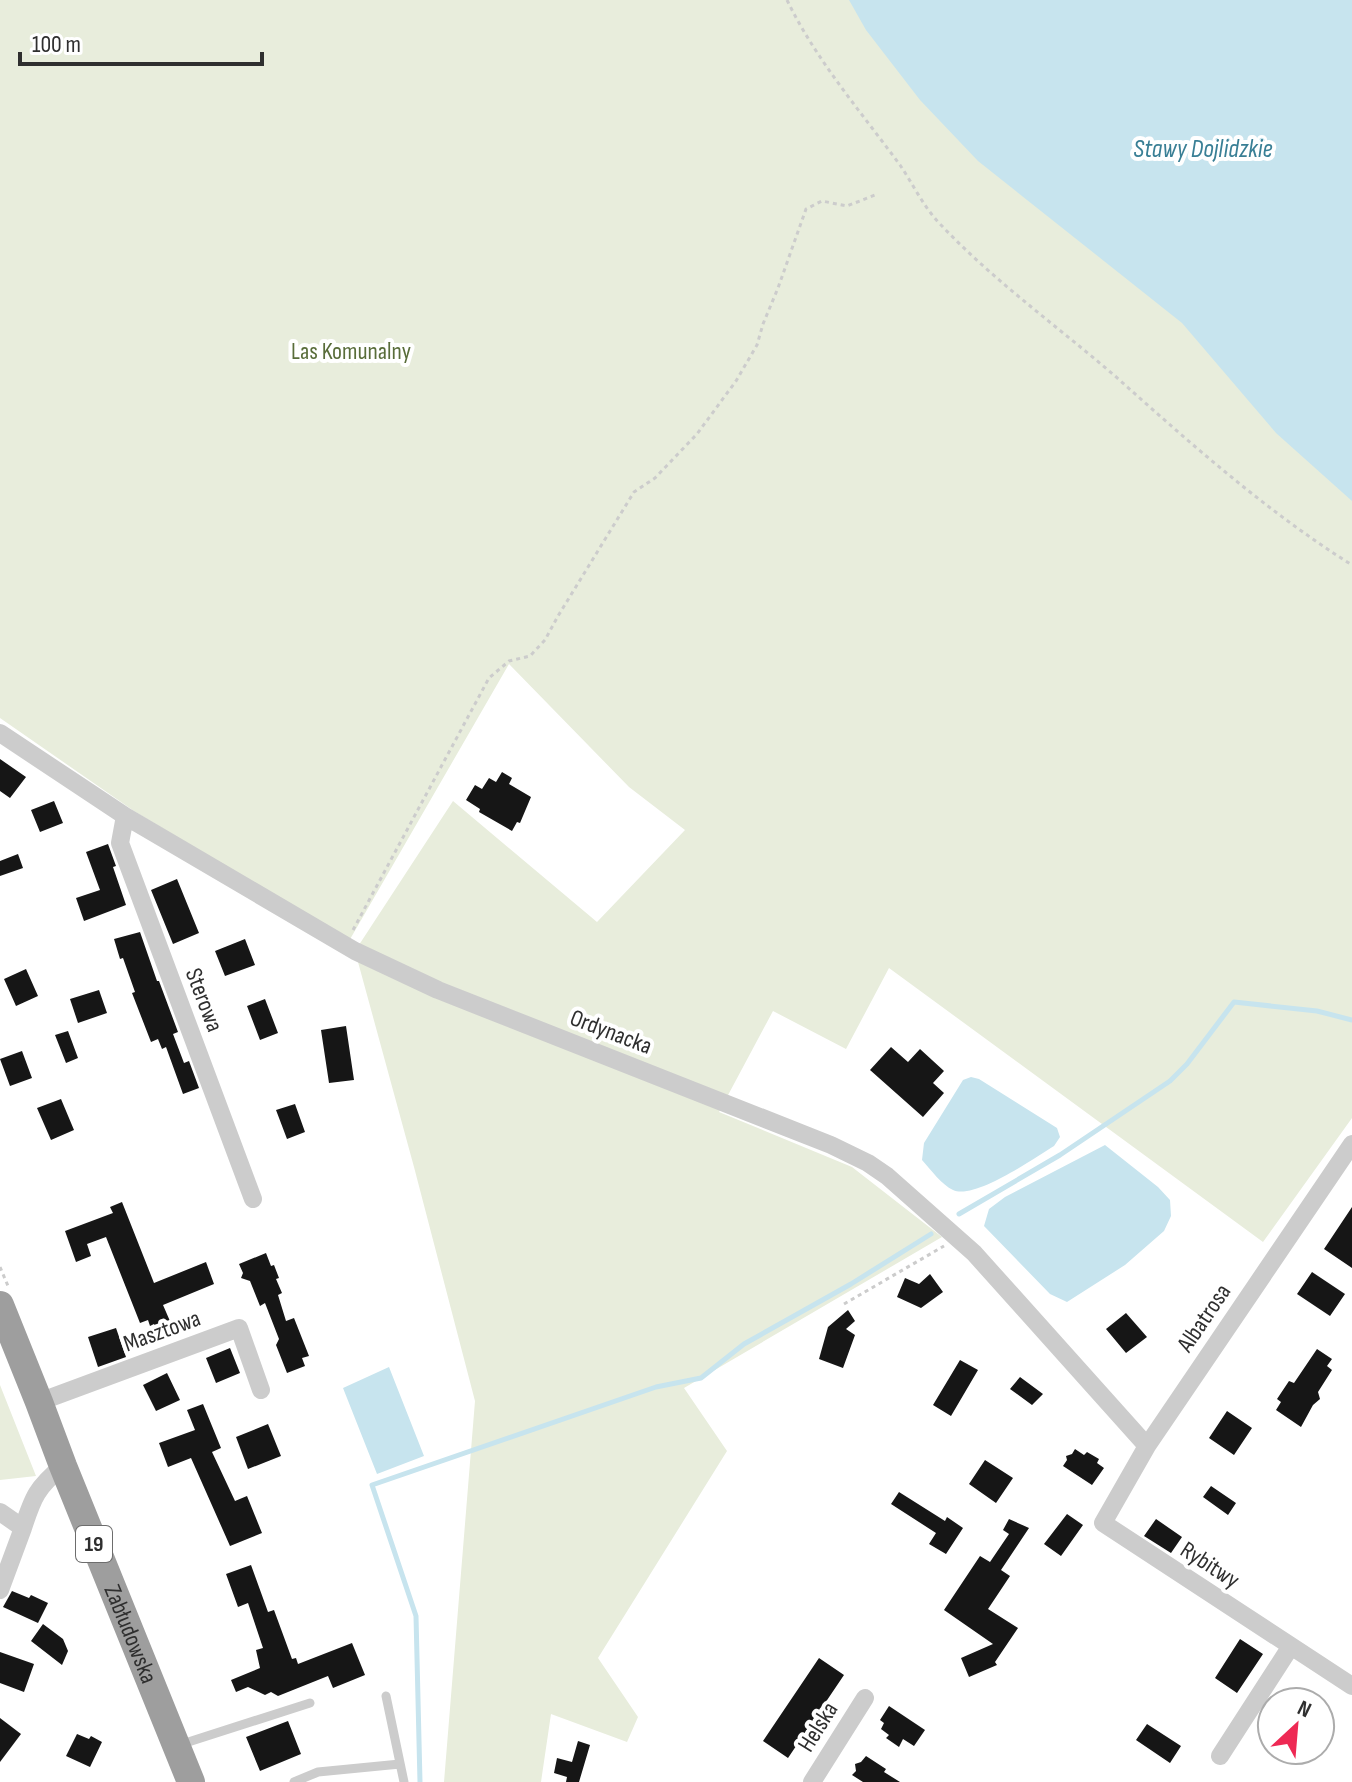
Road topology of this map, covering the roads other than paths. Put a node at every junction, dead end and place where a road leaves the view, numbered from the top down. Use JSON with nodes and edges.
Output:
{"nodes":[{"id":1,"x":0,"y":733,"type":"edge"},
{"id":2,"x":125,"y":816,"type":"junction"},
{"id":3,"x":1352,"y":1144,"type":"edge"},
{"id":4,"x":253,"y":1199,"type":"dead end"},
{"id":5,"x":0,"y":1305,"type":"edge"},
{"id":6,"x":261,"y":1390,"type":"dead end"},
{"id":7,"x":39,"y":1402,"type":"junction"},
{"id":8,"x":1147,"y":1446,"type":"junction"},
{"id":9,"x":63,"y":1466,"type":"junction"},
{"id":10,"x":0,"y":1512,"type":"edge"},
{"id":11,"x":1103,"y":1523,"type":"joint"},
{"id":12,"x":23,"y":1528,"type":"junction"},
{"id":13,"x":0,"y":1590,"type":"edge"},
{"id":14,"x":1291,"y":1646,"type":"junction"},
{"id":15,"x":1352,"y":1686,"type":"edge"},
{"id":16,"x":386,"y":1696,"type":"dead end"},
{"id":17,"x":865,"y":1698,"type":"dead end"},
{"id":18,"x":310,"y":1703,"type":"dead end"},
{"id":19,"x":176,"y":1746,"type":"junction"},
{"id":20,"x":1220,"y":1756,"type":"dead end"},
{"id":21,"x":400,"y":1764,"type":"junction"},
{"id":22,"x":191,"y":1782,"type":"edge"},
{"id":23,"x":294,"y":1782,"type":"edge"},
{"id":24,"x":404,"y":1782,"type":"edge"},
{"id":25,"x":812,"y":1782,"type":"edge"}],
"edges":[{"from":1,"to":2,"type":"street","name":"Ordynacka"},
{"from":2,"to":4,"type":"street","name":"Sterowa"},
{"from":2,"to":8,"type":"street","name":"Ordynacka"},
{"from":3,"to":8,"type":"street","name":"Albatrosa"},
{"from":5,"to":7,"type":"highway","name":"Zabłudowska","number":"19"},
{"from":6,"to":7,"type":"street","name":"Masztowa"},
{"from":7,"to":9,"type":"highway","name":"Zabłudowska","number":"19"},
{"from":8,"to":11,"type":"street","name":"Albatrosa"},
{"from":9,"to":12,"type":"street"},
{"from":9,"to":19,"type":"highway","name":"Zabłudowska","number":"19"},
{"from":10,"to":12,"type":"street"},
{"from":11,"to":14,"type":"street","name":"Rybitwy"},
{"from":12,"to":13,"type":"street"},
{"from":14,"to":15,"type":"street","name":"Rybitwy"},
{"from":14,"to":20,"type":"street"},
{"from":16,"to":21,"type":"lane"},
{"from":17,"to":25,"type":"street","name":"Helska"},
{"from":18,"to":19,"type":"lane"},
{"from":19,"to":22,"type":"highway","name":"Zabłudowska","number":"19"},
{"from":21,"to":23,"type":"lane"},
{"from":21,"to":24,"type":"lane"}]}
